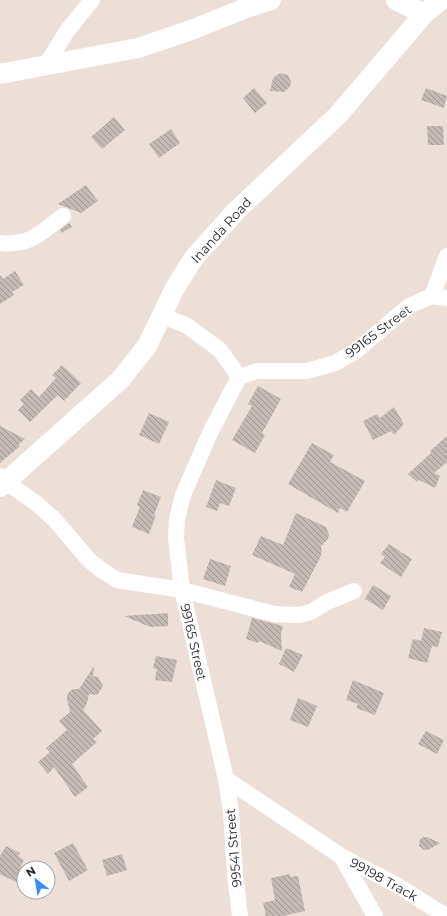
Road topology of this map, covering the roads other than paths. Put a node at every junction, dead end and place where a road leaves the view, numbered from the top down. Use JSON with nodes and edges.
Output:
{"nodes":[{"id":1,"x":92,"y":0,"type":"edge"},
{"id":2,"x":271,"y":0,"type":"edge"},
{"id":3,"x":396,"y":0,"type":"edge"},
{"id":4,"x":441,"y":0,"type":"edge"},
{"id":5,"x":424,"y":14,"type":"junction"},
{"id":6,"x":46,"y":65,"type":"junction"},
{"id":7,"x":0,"y":74,"type":"edge"},
{"id":8,"x":63,"y":216,"type":"dead end"},
{"id":9,"x":0,"y":243,"type":"edge"},
{"id":10,"x":447,"y":256,"type":"edge"},
{"id":11,"x":439,"y":297,"type":"edge"},
{"id":12,"x":162,"y":316,"type":"junction"},
{"id":13,"x":239,"y":377,"type":"junction"},
{"id":14,"x":2,"y":482,"type":"edge"},
{"id":15,"x":182,"y":590,"type":"junction"},
{"id":16,"x":354,"y":591,"type":"dead end"},
{"id":17,"x":226,"y":779,"type":"junction"},
{"id":18,"x":342,"y":856,"type":"junction"},
{"id":19,"x":240,"y":916,"type":"edge"},
{"id":20,"x":375,"y":916,"type":"edge"},
{"id":21,"x":446,"y":916,"type":"edge"}],
"edges":[{"from":1,"to":6,"type":"street"},
{"from":2,"to":6,"type":"street"},
{"from":3,"to":5,"type":"street"},
{"from":4,"to":5,"type":"street","name":"Inanda Road"},
{"from":5,"to":12,"type":"street","name":"Inanda Road"},
{"from":6,"to":7,"type":"street"},
{"from":8,"to":9,"type":"street"},
{"from":10,"to":11,"type":"street"},
{"from":11,"to":13,"type":"street","name":"99165 Street"},
{"from":12,"to":13,"type":"street"},
{"from":12,"to":14,"type":"street","name":"Inanda Road"},
{"from":13,"to":15,"type":"street","name":"99165 Street"},
{"from":14,"to":15,"type":"street"},
{"from":15,"to":16,"type":"street"},
{"from":15,"to":17,"type":"street","name":"99165 Street"},
{"from":17,"to":18,"type":"street"},
{"from":17,"to":19,"type":"street","name":"99541 Street"},
{"from":18,"to":20,"type":"street"},
{"from":18,"to":21,"type":"street","name":"99198 Track"}]}
